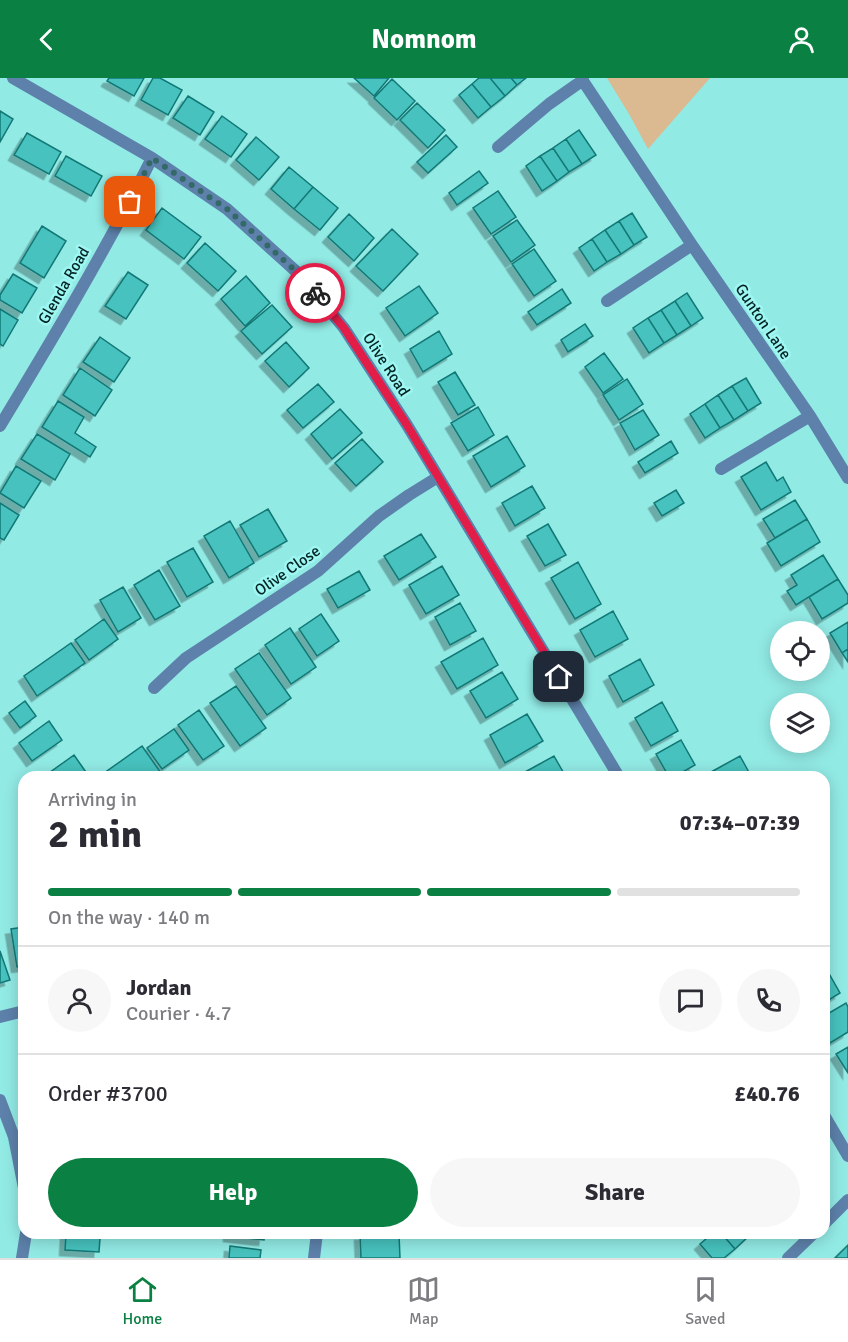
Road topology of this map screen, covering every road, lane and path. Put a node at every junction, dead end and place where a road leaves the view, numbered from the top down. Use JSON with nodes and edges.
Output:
{"nodes":[{"id":1,"x":13,"y":78,"type":"edge"},
{"id":2,"x":582,"y":79,"type":"edge"},
{"id":3,"x":498,"y":147,"type":"dead end"},
{"id":4,"x":152,"y":158,"type":"junction"},
{"id":5,"x":692,"y":245,"type":"junction"},
{"id":6,"x":608,"y":302,"type":"dead end"},
{"id":7,"x":810,"y":416,"type":"junction"},
{"id":8,"x":0,"y":426,"type":"edge"},
{"id":9,"x":721,"y":469,"type":"dead end"},
{"id":10,"x":438,"y":477,"type":"junction"},
{"id":11,"x":848,"y":478,"type":"edge"},
{"id":12,"x":154,"y":688,"type":"dead end"},
{"id":13,"x":615,"y":771,"type":"edge"},
{"id":14,"x":18,"y":1012,"type":"edge"},
{"id":15,"x":0,"y":1017,"type":"edge"},
{"id":16,"x":0,"y":1100,"type":"edge"},
{"id":17,"x":830,"y":1125,"type":"edge"},
{"id":18,"x":848,"y":1156,"type":"edge"},
{"id":19,"x":18,"y":1157,"type":"edge"},
{"id":20,"x":848,"y":1200,"type":"edge"},
{"id":21,"x":830,"y":1218,"type":"edge"},
{"id":22,"x":25,"y":1239,"type":"edge"},
{"id":23,"x":316,"y":1239,"type":"edge"},
{"id":24,"x":808,"y":1239,"type":"edge"},
{"id":25,"x":22,"y":1258,"type":"edge"},
{"id":26,"x":314,"y":1258,"type":"edge"},
{"id":27,"x":788,"y":1258,"type":"edge"}],
"edges":[{"from":1,"to":4,"type":"street","name":"Olive Road"},
{"from":2,"to":3,"type":"street","name":"Gunton Lane"},
{"from":2,"to":5,"type":"street","name":"Gunton Lane"},
{"from":4,"to":8,"type":"street","name":"Glenda Road"},
{"from":4,"to":10,"type":"street","name":"Olive Road"},
{"from":5,"to":6,"type":"street"},
{"from":5,"to":7,"type":"street","name":"Gunton Lane"},
{"from":7,"to":9,"type":"street"},
{"from":7,"to":11,"type":"street","name":"Gunton Lane"},
{"from":10,"to":12,"type":"street","name":"Olive Close"},
{"from":10,"to":13,"type":"street","name":"Olive Road"},
{"from":14,"to":15,"type":"street"},
{"from":16,"to":19,"type":"street"},
{"from":17,"to":18,"type":"street"},
{"from":20,"to":21,"type":"street"},
{"from":22,"to":25,"type":"street"},
{"from":23,"to":26,"type":"street"},
{"from":24,"to":27,"type":"street"}]}
